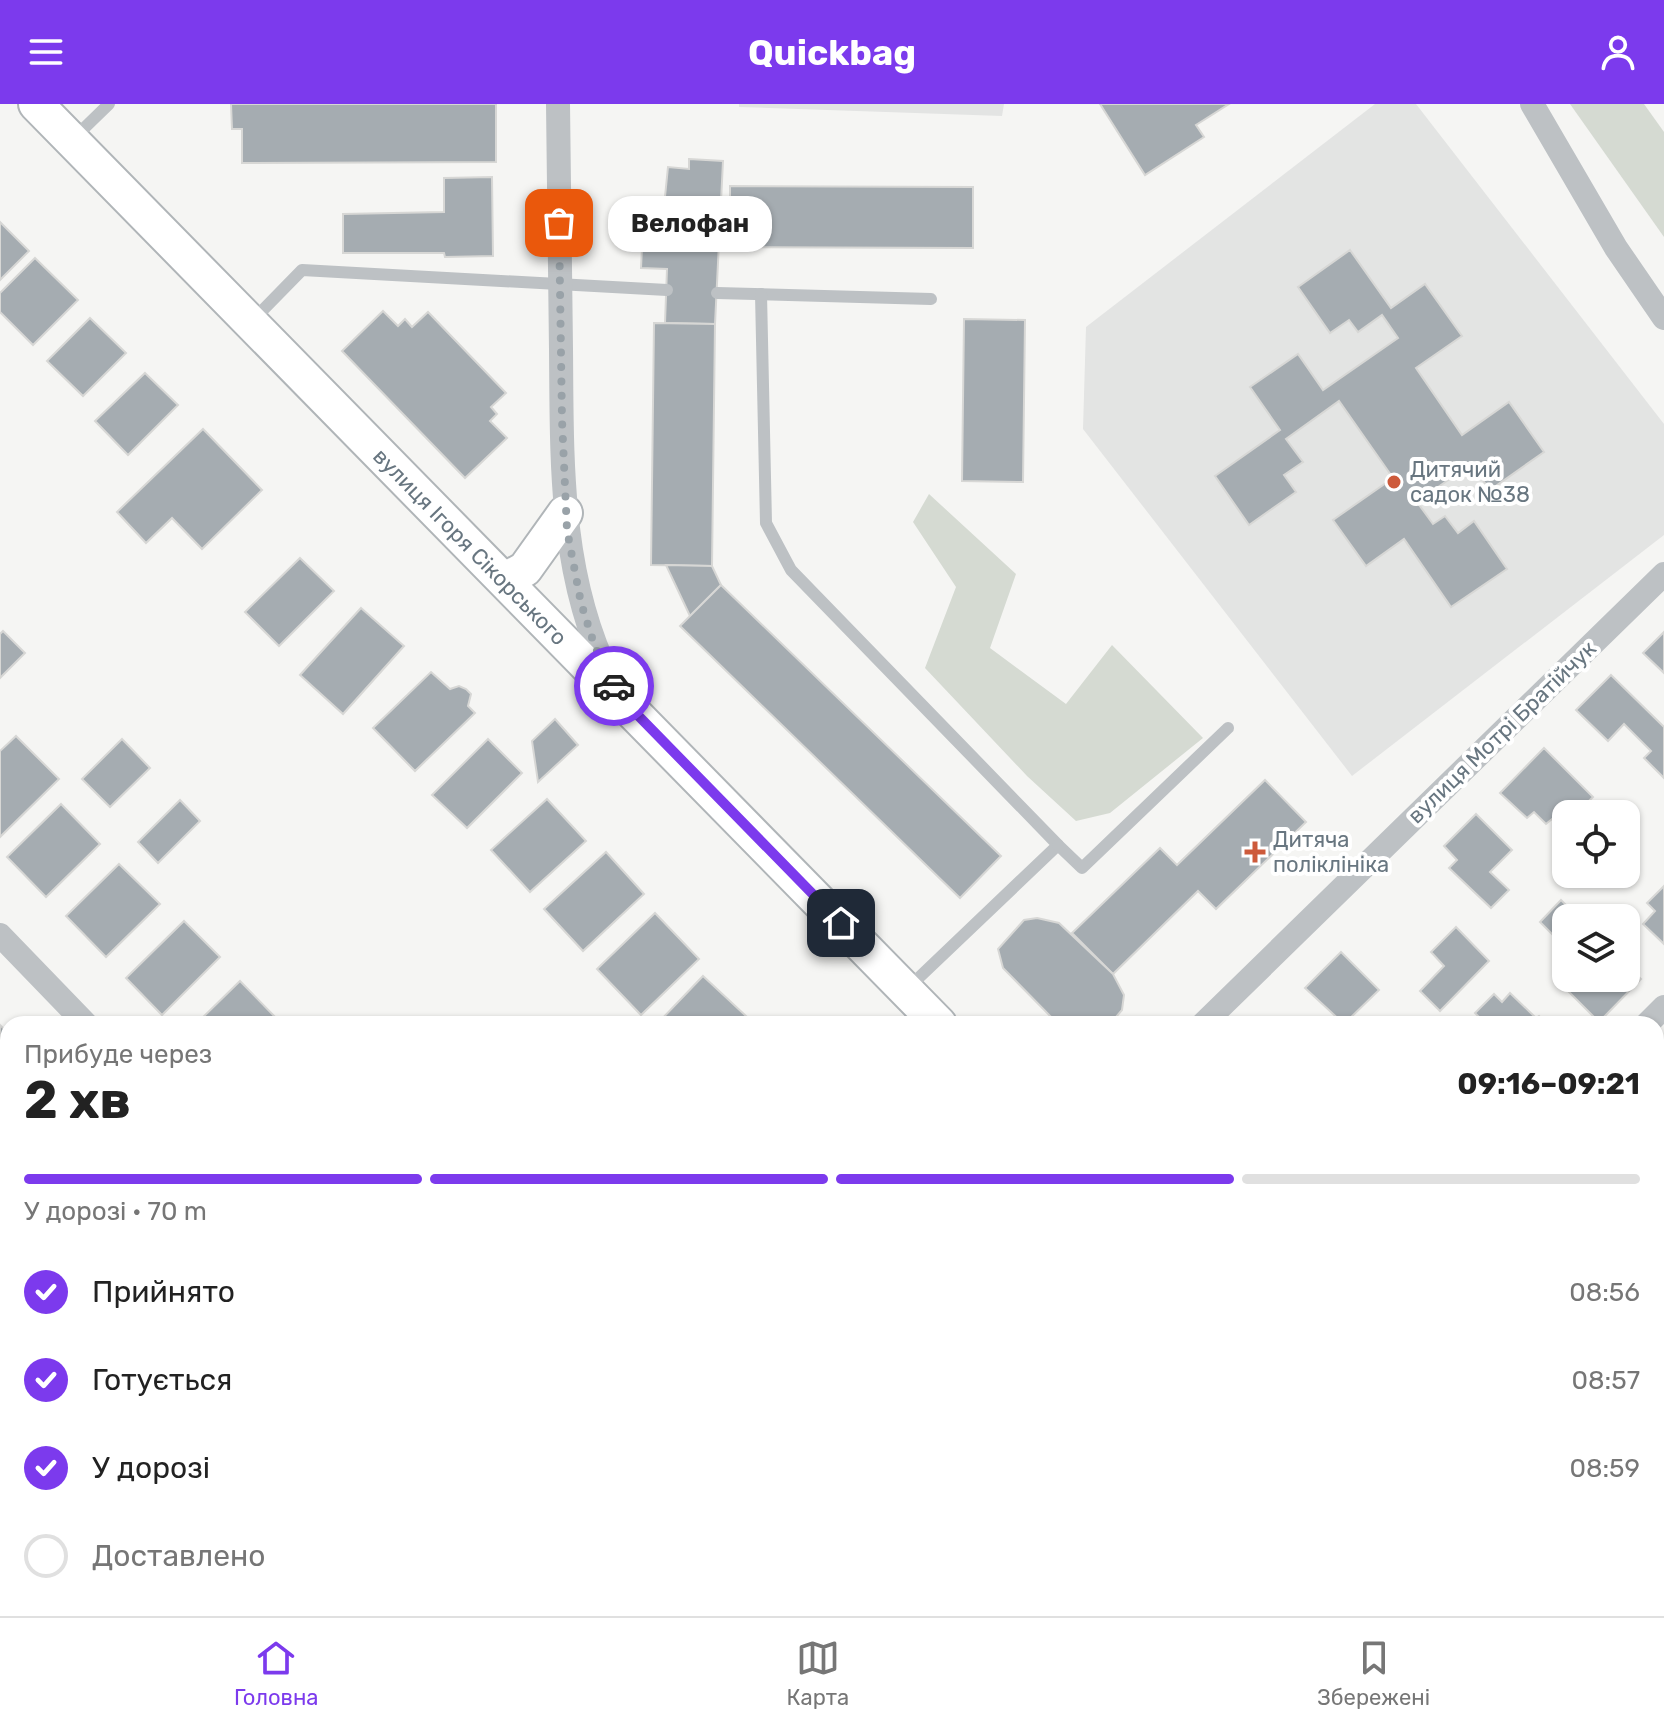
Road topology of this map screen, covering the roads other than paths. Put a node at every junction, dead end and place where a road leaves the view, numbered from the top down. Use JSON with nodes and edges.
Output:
{"nodes":[{"id":1,"x":36,"y":104,"type":"edge"},
{"id":2,"x":109,"y":104,"type":"edge"},
{"id":3,"x":558,"y":104,"type":"edge"},
{"id":4,"x":1532,"y":104,"type":"edge"},
{"id":5,"x":72,"y":140,"type":"junction"},
{"id":6,"x":560,"y":285,"type":"junction"},
{"id":7,"x":667,"y":290,"type":"dead end"},
{"id":8,"x":717,"y":293,"type":"dead end"},
{"id":9,"x":761,"y":294,"type":"junction"},
{"id":10,"x":931,"y":299,"type":"dead end"},
{"id":11,"x":1664,"y":318,"type":"edge"},
{"id":12,"x":251,"y":322,"type":"junction"},
{"id":13,"x":565,"y":513,"type":"junction"},
{"id":14,"x":1664,"y":574,"type":"edge"},
{"id":15,"x":505,"y":580,"type":"junction"},
{"id":16,"x":619,"y":696,"type":"junction"},
{"id":17,"x":1228,"y":728,"type":"dead end"},
{"id":18,"x":1058,"y":845,"type":"junction"},
{"id":19,"x":0,"y":935,"type":"edge"},
{"id":20,"x":906,"y":990,"type":"junction"},
{"id":21,"x":78,"y":1016,"type":"edge"},
{"id":22,"x":931,"y":1016,"type":"edge"},
{"id":23,"x":1211,"y":1016,"type":"edge"}],
"edges":[{"from":1,"to":5,"type":"street","name":"вулиця Ігоря Сікорського"},
{"from":2,"to":5,"type":"lane"},
{"from":3,"to":6,"type":"street"},
{"from":4,"to":11,"type":"street"},
{"from":5,"to":12,"type":"street","name":"вулиця Ігоря Сікорського"},
{"from":6,"to":7,"type":"lane"},
{"from":6,"to":12,"type":"lane"},
{"from":6,"to":13,"type":"street"},
{"from":8,"to":9,"type":"lane"},
{"from":9,"to":10,"type":"lane"},
{"from":9,"to":18,"type":"lane"},
{"from":12,"to":15,"type":"street","name":"вулиця Ігоря Сікорського"},
{"from":13,"to":15,"type":"street"},
{"from":13,"to":16,"type":"street"},
{"from":14,"to":23,"type":"street","name":"вулиця Мотрі Братійчук"},
{"from":15,"to":16,"type":"street","name":"вулиця Ігоря Сікорського"},
{"from":16,"to":20,"type":"street","name":"вулиця Ігоря Сікорського"},
{"from":17,"to":18,"type":"lane"},
{"from":18,"to":20,"type":"lane"},
{"from":19,"to":21,"type":"street"},
{"from":20,"to":22,"type":"street","name":"вулиця Ігоря Сікорського"}]}
